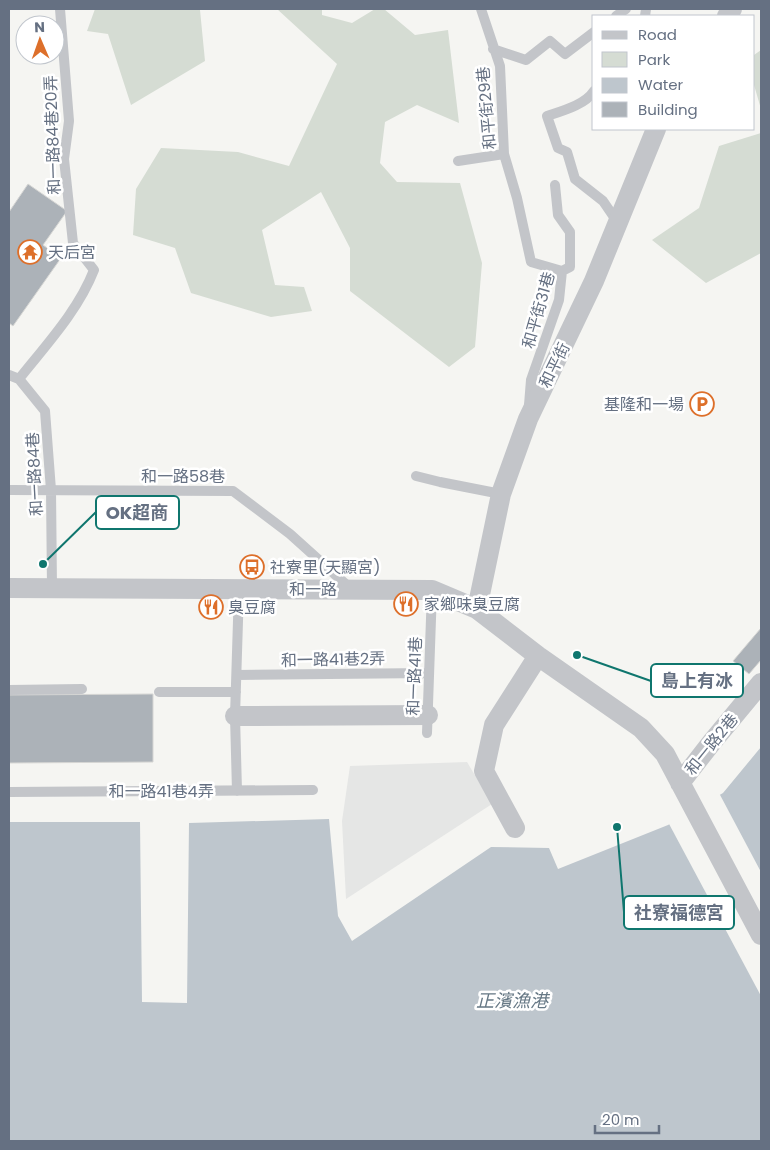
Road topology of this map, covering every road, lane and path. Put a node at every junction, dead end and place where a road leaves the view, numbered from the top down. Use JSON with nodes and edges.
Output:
{"nodes":[{"id":1,"x":60,"y":9,"type":"edge"},
{"id":2,"x":481,"y":9,"type":"edge"},
{"id":3,"x":592,"y":34,"type":"edge"},
{"id":4,"x":493,"y":49,"type":"junction"},
{"id":5,"x":592,"y":94,"type":"edge"},
{"id":6,"x":656,"y":130,"type":"edge"},
{"id":7,"x":504,"y":154,"type":"junction"},
{"id":8,"x":458,"y":161,"type":"dead end"},
{"id":9,"x":555,"y":185,"type":"dead end"},
{"id":10,"x":619,"y":224,"type":"junction"},
{"id":11,"x":562,"y":271,"type":"junction"},
{"id":12,"x":9,"y":375,"type":"edge"},
{"id":13,"x":19,"y":379,"type":"junction"},
{"id":14,"x":528,"y":419,"type":"junction"},
{"id":15,"x":416,"y":476,"type":"dead end"},
{"id":16,"x":9,"y":490,"type":"edge"},
{"id":17,"x":51,"y":490,"type":"junction"},
{"id":18,"x":501,"y":494,"type":"junction"},
{"id":19,"x":9,"y":588,"type":"edge"},
{"id":20,"x":52,"y":588,"type":"junction"},
{"id":21,"x":240,"y":589,"type":"junction"},
{"id":22,"x":351,"y":589,"type":"junction"},
{"id":23,"x":432,"y":590,"type":"junction"},
{"id":24,"x":477,"y":609,"type":"junction"},
{"id":25,"x":538,"y":656,"type":"junction"},
{"id":26,"x":429,"y":673,"type":"junction"},
{"id":27,"x":237,"y":675,"type":"junction"},
{"id":28,"x":761,"y":683,"type":"edge"},
{"id":29,"x":82,"y":689,"type":"dead end"},
{"id":30,"x":9,"y":690,"type":"edge"},
{"id":31,"x":160,"y":692,"type":"dead end"},
{"id":32,"x":236,"y":692,"type":"junction"},
{"id":33,"x":235,"y":716,"type":"junction"},
{"id":34,"x":428,"y":724,"type":"joint"},
{"id":35,"x":683,"y":788,"type":"junction"},
{"id":36,"x":313,"y":790,"type":"dead end"},
{"id":37,"x":237,"y":791,"type":"junction"},
{"id":38,"x":9,"y":792,"type":"edge"},
{"id":39,"x":515,"y":828,"type":"dead end"},
{"id":40,"x":761,"y":935,"type":"edge"}],
"edges":[{"from":1,"to":13,"type":"lane","name":"和一路84巷20弄"},
{"from":2,"to":4,"type":"lane","name":"和平街29巷"},
{"from":3,"to":4,"type":"lane"},
{"from":4,"to":7,"type":"lane","name":"和平街29巷"},
{"from":5,"to":10,"type":"lane"},
{"from":6,"to":10,"type":"street","name":"和平街"},
{"from":7,"to":8,"type":"lane"},
{"from":7,"to":11,"type":"lane","name":"和平街29巷"},
{"from":9,"to":11,"type":"lane","name":"和平街31巷"},
{"from":10,"to":14,"type":"street","name":"和平街"},
{"from":11,"to":14,"type":"lane","name":"和平街31巷"},
{"from":12,"to":13,"type":"lane","name":"和一路84巷"},
{"from":13,"to":17,"type":"lane","name":"和一路84巷"},
{"from":14,"to":18,"type":"street","name":"和平街"},
{"from":15,"to":18,"type":"lane"},
{"from":16,"to":17,"type":"lane","name":"和一路58巷"},
{"from":17,"to":20,"type":"lane","name":"和一路84巷"},
{"from":17,"to":22,"type":"lane","name":"和一路58巷"},
{"from":18,"to":24,"type":"street","name":"和平街"},
{"from":19,"to":20,"type":"street","name":"和一路"},
{"from":20,"to":21,"type":"street","name":"和一路"},
{"from":21,"to":22,"type":"street","name":"和一路"},
{"from":21,"to":27,"type":"lane"},
{"from":22,"to":23,"type":"street","name":"和一路"},
{"from":23,"to":24,"type":"street","name":"和一路"},
{"from":23,"to":26,"type":"lane","name":"和一路41巷"},
{"from":24,"to":25,"type":"street","name":"和一路"},
{"from":25,"to":35,"type":"street","name":"和一路"},
{"from":25,"to":39,"type":"street"},
{"from":26,"to":27,"type":"lane","name":"和一路41巷2弄"},
{"from":26,"to":34,"type":"lane","name":"和一路41巷"},
{"from":27,"to":32,"type":"lane"},
{"from":28,"to":35,"type":"street","name":"和一路2巷"},
{"from":29,"to":30,"type":"lane"},
{"from":31,"to":32,"type":"lane"},
{"from":32,"to":33,"type":"lane"},
{"from":33,"to":34,"type":"street"},
{"from":33,"to":37,"type":"lane"},
{"from":35,"to":40,"type":"street","name":"和一路"},
{"from":36,"to":37,"type":"lane","name":"和一路41巷4弄"},
{"from":37,"to":38,"type":"lane","name":"和一路41巷4弄"}]}
